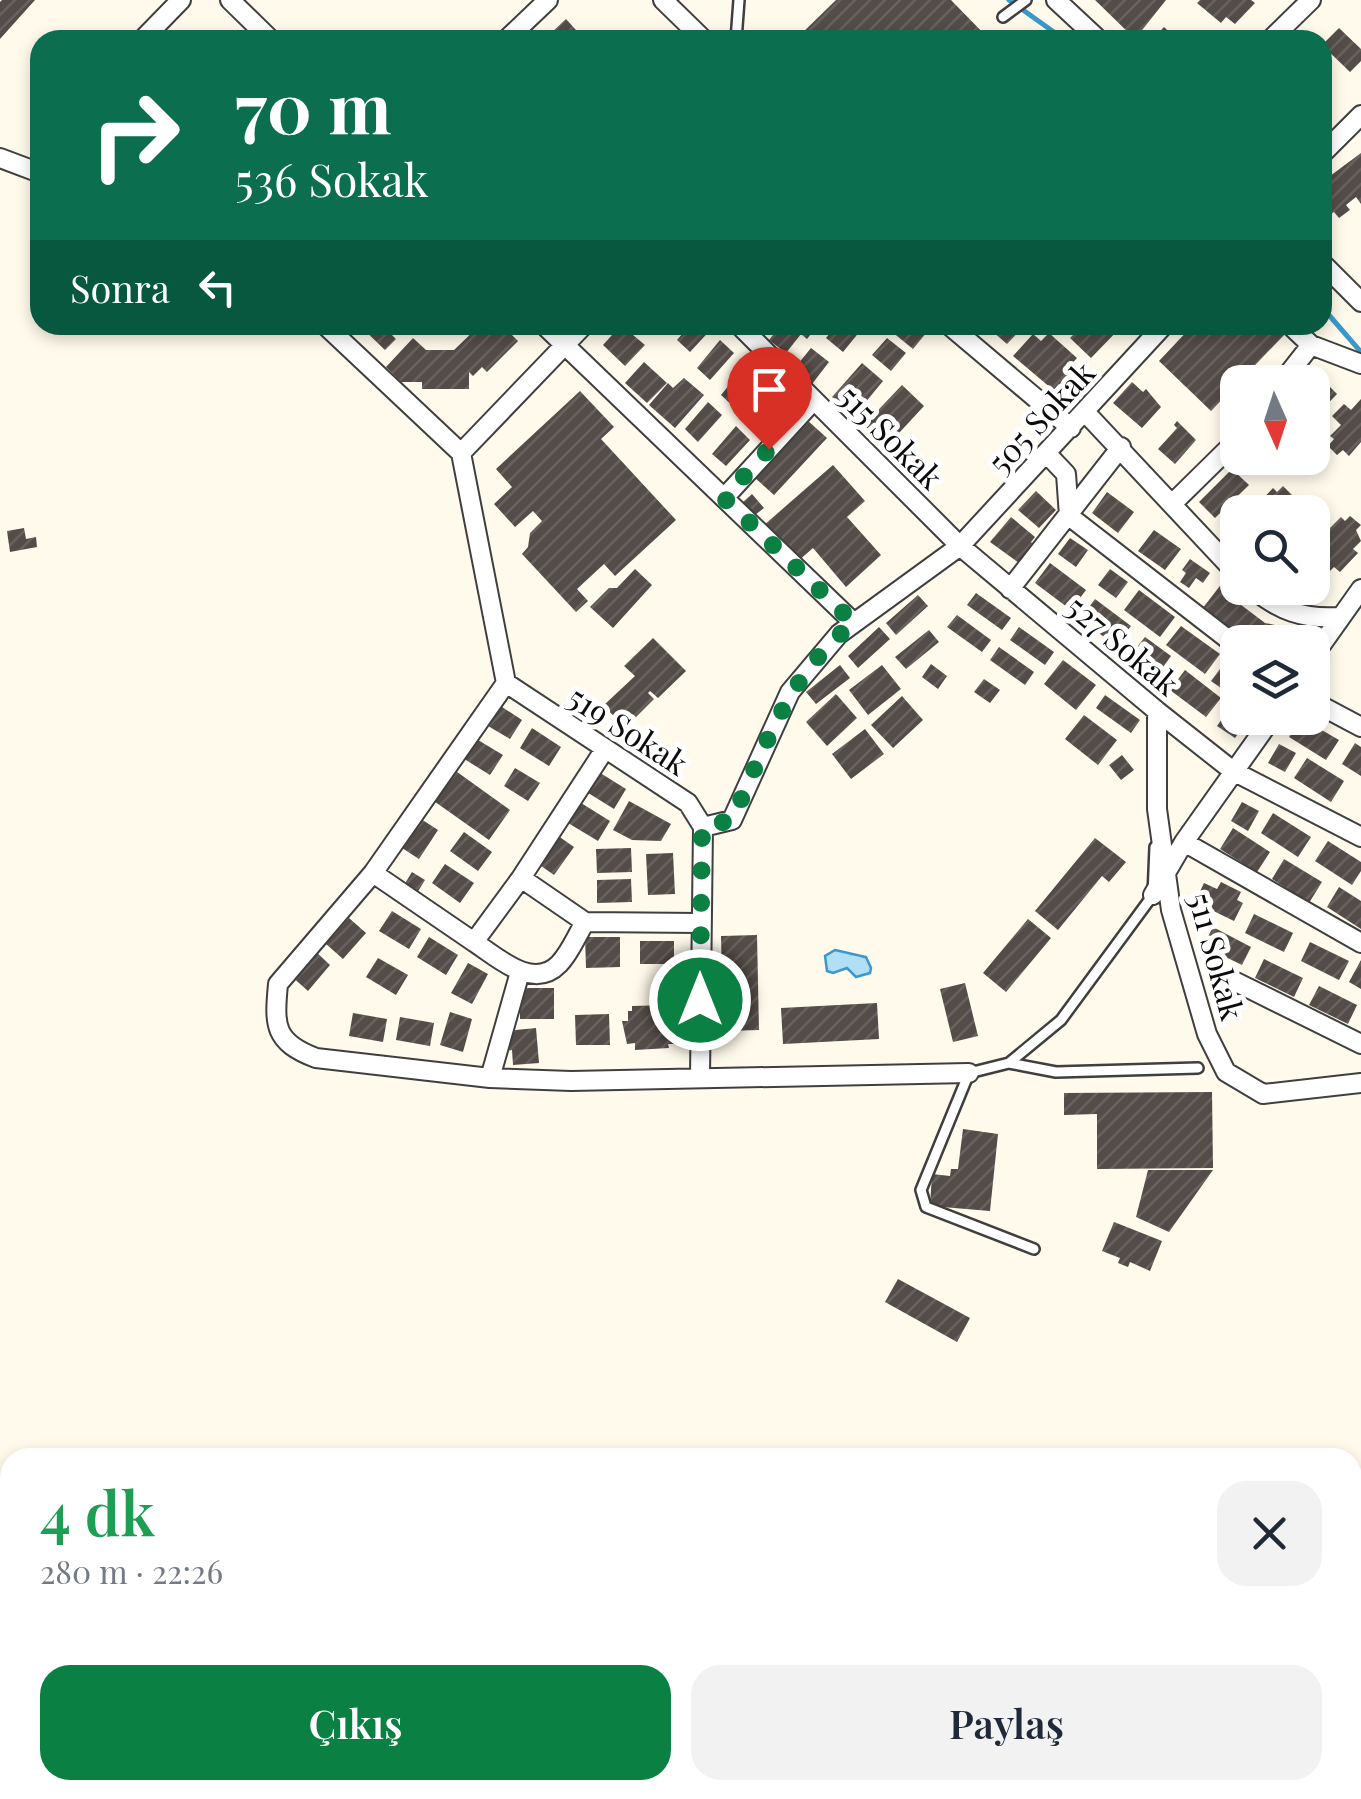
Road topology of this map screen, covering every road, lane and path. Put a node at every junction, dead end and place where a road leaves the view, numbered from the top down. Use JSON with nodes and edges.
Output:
{"nodes":[{"id":1,"x":181,"y":0,"type":"edge"},
{"id":2,"x":230,"y":0,"type":"edge"},
{"id":3,"x":548,"y":0,"type":"edge"},
{"id":4,"x":663,"y":0,"type":"edge"},
{"id":5,"x":739,"y":0,"type":"edge"},
{"id":6,"x":1026,"y":0,"type":"edge"},
{"id":7,"x":1056,"y":0,"type":"edge"},
{"id":8,"x":1311,"y":0,"type":"edge"},
{"id":9,"x":1002,"y":18,"type":"dead end"},
{"id":10,"x":152,"y":30,"type":"edge"},
{"id":11,"x":260,"y":30,"type":"edge"},
{"id":12,"x":516,"y":30,"type":"edge"},
{"id":13,"x":694,"y":30,"type":"edge"},
{"id":14,"x":737,"y":30,"type":"edge"},
{"id":15,"x":1088,"y":30,"type":"edge"},
{"id":16,"x":1280,"y":30,"type":"edge"},
{"id":17,"x":1361,"y":115,"type":"edge"},
{"id":18,"x":1332,"y":144,"type":"edge"},
{"id":19,"x":0,"y":158,"type":"edge"},
{"id":20,"x":30,"y":171,"type":"edge"},
{"id":21,"x":1332,"y":273,"type":"edge"},
{"id":22,"x":1361,"y":302,"type":"edge"},
{"id":23,"x":336,"y":335,"type":"edge"},
{"id":24,"x":555,"y":335,"type":"edge"},
{"id":25,"x":573,"y":335,"type":"edge"},
{"id":26,"x":748,"y":335,"type":"edge"},
{"id":27,"x":962,"y":335,"type":"edge"},
{"id":28,"x":1155,"y":335,"type":"edge"},
{"id":29,"x":1300,"y":335,"type":"edge"},
{"id":30,"x":564,"y":344,"type":"junction"},
{"id":31,"x":1311,"y":345,"type":"junction"},
{"id":32,"x":1361,"y":364,"type":"edge"},
{"id":33,"x":1295,"y":365,"type":"edge"},
{"id":34,"x":814,"y":400,"type":"junction"},
{"id":35,"x":1085,"y":412,"type":"junction"},
{"id":36,"x":1071,"y":428,"type":"junction"},
{"id":37,"x":1120,"y":448,"type":"junction"},
{"id":38,"x":461,"y":453,"type":"junction"},
{"id":39,"x":1047,"y":454,"type":"junction"},
{"id":40,"x":1220,"y":457,"type":"edge"},
{"id":41,"x":724,"y":498,"type":"junction"},
{"id":42,"x":1172,"y":504,"type":"junction"},
{"id":43,"x":1069,"y":516,"type":"junction"},
{"id":44,"x":960,"y":546,"type":"junction"},
{"id":45,"x":1220,"y":556,"type":"edge"},
{"id":46,"x":1361,"y":588,"type":"edge"},
{"id":47,"x":1010,"y":589,"type":"junction"},
{"id":48,"x":1272,"y":605,"type":"edge"},
{"id":49,"x":1338,"y":618,"type":"junction"},
{"id":50,"x":854,"y":623,"type":"junction"},
{"id":51,"x":1330,"y":630,"type":"edge"},
{"id":52,"x":1220,"y":633,"type":"edge"},
{"id":53,"x":506,"y":684,"type":"junction"},
{"id":54,"x":1157,"y":711,"type":"junction"},
{"id":55,"x":1330,"y":711,"type":"edge"},
{"id":56,"x":1361,"y":727,"type":"edge"},
{"id":57,"x":1259,"y":735,"type":"edge"},
{"id":58,"x":605,"y":749,"type":"junction"},
{"id":59,"x":1233,"y":771,"type":"junction"},
{"id":60,"x":1157,"y":809,"type":"junction"},
{"id":61,"x":702,"y":827,"type":"junction"},
{"id":62,"x":1361,"y":838,"type":"edge"},
{"id":63,"x":1184,"y":842,"type":"junction"},
{"id":64,"x":373,"y":872,"type":"junction"},
{"id":65,"x":1166,"y":874,"type":"junction"},
{"id":66,"x":521,"y":878,"type":"junction"},
{"id":67,"x":1153,"y":895,"type":"junction"},
{"id":68,"x":586,"y":922,"type":"junction"},
{"id":69,"x":700,"y":923,"type":"junction"},
{"id":70,"x":474,"y":942,"type":"junction"},
{"id":71,"x":1361,"y":944,"type":"edge"},
{"id":72,"x":520,"y":972,"type":"junction"},
{"id":73,"x":1236,"y":982,"type":"dead end"},
{"id":74,"x":1361,"y":1044,"type":"edge"},
{"id":75,"x":1009,"y":1064,"type":"junction"},
{"id":76,"x":1198,"y":1068,"type":"dead end"},
{"id":77,"x":970,"y":1073,"type":"junction"},
{"id":78,"x":700,"y":1076,"type":"junction"},
{"id":79,"x":490,"y":1078,"type":"junction"},
{"id":80,"x":1361,"y":1083,"type":"edge"},
{"id":81,"x":1034,"y":1248,"type":"dead end"}],
"edges":[{"from":1,"to":10,"type":"street"},
{"from":2,"to":11,"type":"street"},
{"from":3,"to":12,"type":"street"},
{"from":4,"to":13,"type":"street"},
{"from":5,"to":14,"type":"lane"},
{"from":6,"to":9,"type":"lane"},
{"from":7,"to":15,"type":"street"},
{"from":8,"to":16,"type":"street"},
{"from":17,"to":18,"type":"street"},
{"from":19,"to":20,"type":"street"},
{"from":21,"to":22,"type":"street"},
{"from":23,"to":38,"type":"street"},
{"from":24,"to":30,"type":"street"},
{"from":25,"to":30,"type":"street"},
{"from":26,"to":34,"type":"street","name":"515 Sokak"},
{"from":27,"to":36,"type":"street"},
{"from":28,"to":35,"type":"street","name":"505 Sokak"},
{"from":29,"to":31,"type":"street"},
{"from":30,"to":38,"type":"street"},
{"from":30,"to":41,"type":"street"},
{"from":31,"to":32,"type":"street"},
{"from":31,"to":33,"type":"street"},
{"from":34,"to":41,"type":"street"},
{"from":34,"to":44,"type":"street","name":"515 Sokak"},
{"from":35,"to":36,"type":"street","name":"505 Sokak"},
{"from":35,"to":37,"type":"street"},
{"from":36,"to":39,"type":"street","name":"505 Sokak"},
{"from":37,"to":42,"type":"street"},
{"from":37,"to":43,"type":"street"},
{"from":38,"to":53,"type":"street"},
{"from":39,"to":43,"type":"street"},
{"from":39,"to":44,"type":"street","name":"505 Sokak"},
{"from":40,"to":42,"type":"street"},
{"from":41,"to":50,"type":"street"},
{"from":42,"to":45,"type":"street"},
{"from":43,"to":47,"type":"street"},
{"from":43,"to":52,"type":"street"},
{"from":44,"to":47,"type":"street","name":"527 Sokak"},
{"from":44,"to":50,"type":"street","name":"505 Sokak"},
{"from":46,"to":49,"type":"street"},
{"from":47,"to":54,"type":"street","name":"527 Sokak"},
{"from":48,"to":49,"type":"street"},
{"from":49,"to":51,"type":"street"},
{"from":50,"to":61,"type":"street","name":"505 Sokak"},
{"from":53,"to":58,"type":"street","name":"519 Sokak"},
{"from":53,"to":64,"type":"street"},
{"from":54,"to":59,"type":"street","name":"527 Sokak"},
{"from":54,"to":60,"type":"street","name":"511 Sokak"},
{"from":55,"to":56,"type":"street"},
{"from":57,"to":59,"type":"street"},
{"from":58,"to":61,"type":"street","name":"519 Sokak"},
{"from":58,"to":66,"type":"street"},
{"from":59,"to":62,"type":"street","name":"527 Sokak"},
{"from":59,"to":63,"type":"street"},
{"from":60,"to":65,"type":"street","name":"511 Sokak"},
{"from":60,"to":67,"type":"lane"},
{"from":61,"to":69,"type":"street"},
{"from":63,"to":65,"type":"street"},
{"from":63,"to":71,"type":"street"},
{"from":64,"to":70,"type":"street"},
{"from":64,"to":79,"type":"street"},
{"from":65,"to":67,"type":"street"},
{"from":65,"to":80,"type":"street","name":"511 Sokak"},
{"from":66,"to":68,"type":"street"},
{"from":66,"to":70,"type":"street"},
{"from":67,"to":75,"type":"lane"},
{"from":68,"to":69,"type":"street"},
{"from":68,"to":72,"type":"street"},
{"from":69,"to":78,"type":"street"},
{"from":70,"to":72,"type":"street"},
{"from":72,"to":79,"type":"street"},
{"from":73,"to":74,"type":"street"},
{"from":75,"to":76,"type":"lane"},
{"from":75,"to":77,"type":"lane"},
{"from":77,"to":78,"type":"street"},
{"from":77,"to":81,"type":"lane"},
{"from":78,"to":79,"type":"street"}]}
